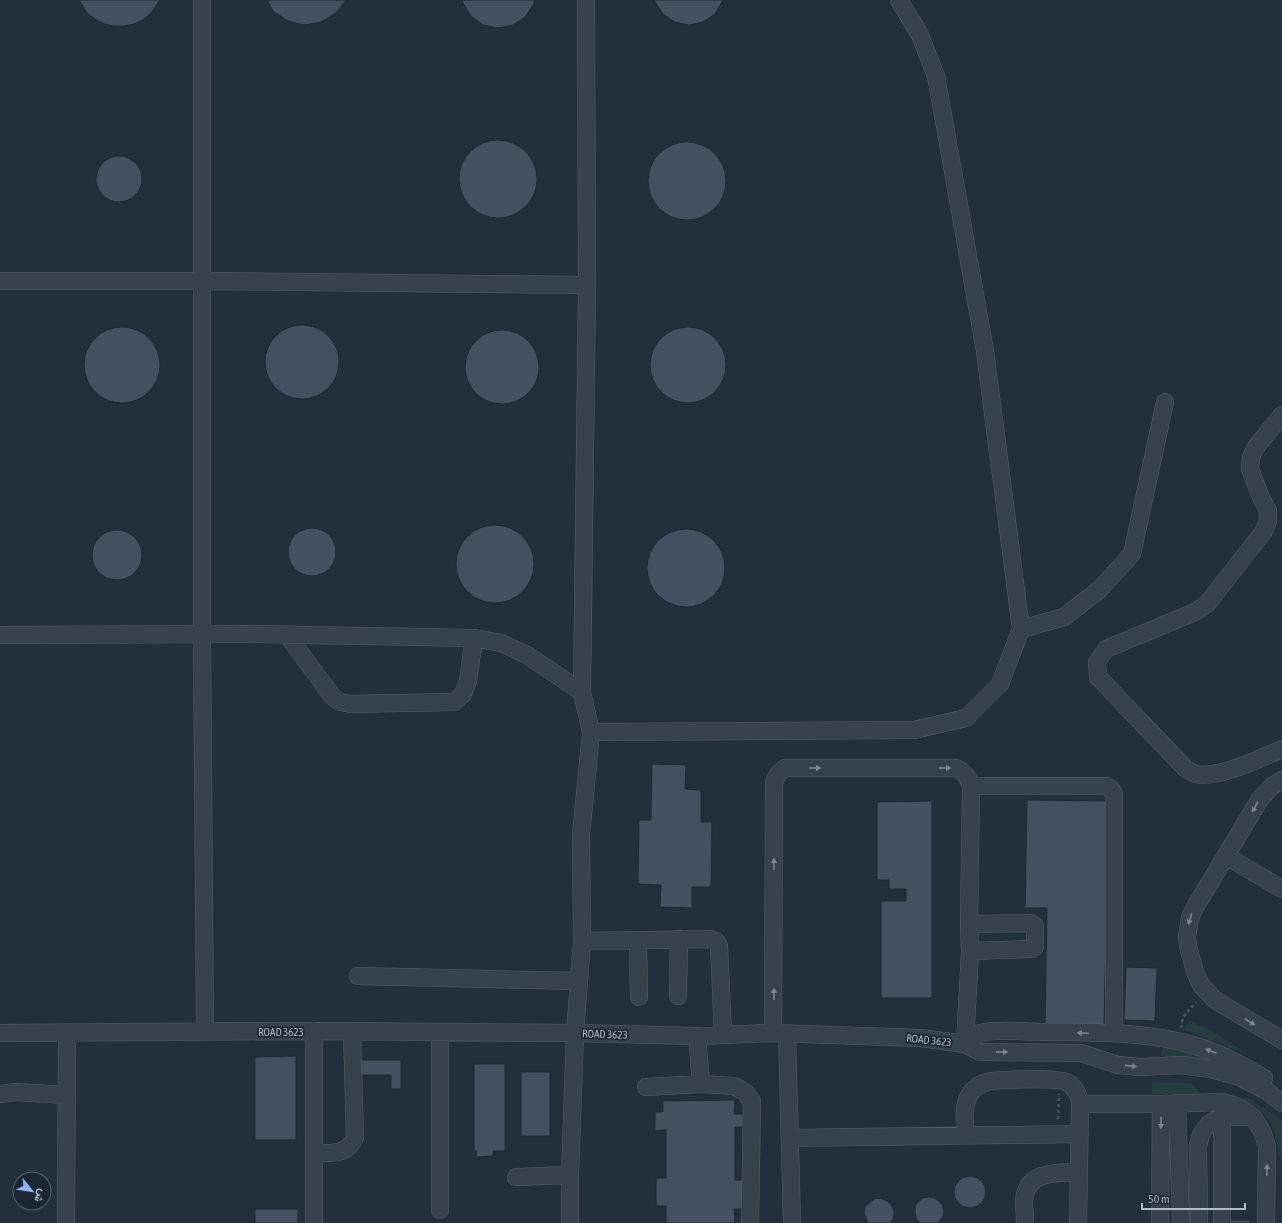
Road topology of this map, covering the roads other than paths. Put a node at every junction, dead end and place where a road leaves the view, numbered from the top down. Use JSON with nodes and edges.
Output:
{"nodes":[{"id":1,"x":202,"y":0,"type":"edge"},
{"id":2,"x":586,"y":0,"type":"edge"},
{"id":3,"x":899,"y":0,"type":"edge"},
{"id":4,"x":0,"y":281,"type":"edge"},
{"id":5,"x":202,"y":281,"type":"junction"},
{"id":6,"x":587,"y":285,"type":"junction"},
{"id":7,"x":1165,"y":402,"type":"dead end"},
{"id":8,"x":1282,"y":415,"type":"edge"},
{"id":9,"x":1021,"y":629,"type":"junction"},
{"id":10,"x":0,"y":635,"type":"edge"},
{"id":11,"x":205,"y":635,"type":"junction"},
{"id":12,"x":287,"y":635,"type":"junction"},
{"id":13,"x":474,"y":638,"type":"junction"},
{"id":14,"x":582,"y":692,"type":"junction"},
{"id":15,"x":591,"y":732,"type":"junction"},
{"id":16,"x":1282,"y":749,"type":"edge"},
{"id":17,"x":1282,"y":780,"type":"edge"},
{"id":18,"x":971,"y":786,"type":"junction"},
{"id":19,"x":1226,"y":856,"type":"junction"},
{"id":20,"x":1282,"y":889,"type":"edge"},
{"id":21,"x":969,"y":924,"type":"junction"},
{"id":22,"x":679,"y":939,"type":"junction"},
{"id":23,"x":638,"y":940,"type":"junction"},
{"id":24,"x":582,"y":941,"type":"junction"},
{"id":25,"x":970,"y":951,"type":"junction"},
{"id":26,"x":358,"y":976,"type":"dead end"},
{"id":27,"x":580,"y":981,"type":"junction"},
{"id":28,"x":678,"y":996,"type":"dead end"},
{"id":29,"x":639,"y":997,"type":"dead end"},
{"id":30,"x":210,"y":1031,"type":"junction"},
{"id":31,"x":0,"y":1032,"type":"edge"},
{"id":32,"x":314,"y":1032,"type":"junction"},
{"id":33,"x":352,"y":1032,"type":"junction"},
{"id":34,"x":440,"y":1032,"type":"junction"},
{"id":35,"x":67,"y":1033,"type":"junction"},
{"id":36,"x":575,"y":1033,"type":"junction"},
{"id":37,"x":1114,"y":1033,"type":"junction"},
{"id":38,"x":723,"y":1034,"type":"junction"},
{"id":39,"x":780,"y":1034,"type":"junction"},
{"id":40,"x":697,"y":1036,"type":"junction"},
{"id":41,"x":1282,"y":1040,"type":"edge"},
{"id":42,"x":965,"y":1044,"type":"junction"},
{"id":43,"x":701,"y":1084,"type":"junction"},
{"id":44,"x":646,"y":1087,"type":"dead end"},
{"id":45,"x":1282,"y":1089,"type":"edge"},
{"id":46,"x":0,"y":1094,"type":"edge"},
{"id":47,"x":67,"y":1095,"type":"junction"},
{"id":48,"x":1169,"y":1103,"type":"junction"},
{"id":49,"x":1282,"y":1103,"type":"edge"},
{"id":50,"x":1080,"y":1104,"type":"junction"},
{"id":51,"x":1253,"y":1117,"type":"junction"},
{"id":52,"x":1222,"y":1118,"type":"junction"},
{"id":53,"x":1080,"y":1134,"type":"junction"},
{"id":54,"x":966,"y":1136,"type":"junction"},
{"id":55,"x":790,"y":1138,"type":"junction"},
{"id":56,"x":314,"y":1154,"type":"junction"},
{"id":57,"x":1079,"y":1172,"type":"junction"},
{"id":58,"x":570,"y":1175,"type":"junction"},
{"id":59,"x":516,"y":1177,"type":"dead end"},
{"id":60,"x":440,"y":1210,"type":"dead end"},
{"id":61,"x":66,"y":1223,"type":"edge"},
{"id":62,"x":314,"y":1223,"type":"edge"},
{"id":63,"x":570,"y":1223,"type":"edge"},
{"id":64,"x":750,"y":1223,"type":"edge"},
{"id":65,"x":792,"y":1223,"type":"edge"},
{"id":66,"x":1025,"y":1223,"type":"edge"},
{"id":67,"x":1078,"y":1223,"type":"edge"},
{"id":68,"x":1160,"y":1223,"type":"edge"},
{"id":69,"x":1181,"y":1223,"type":"edge"},
{"id":70,"x":1199,"y":1223,"type":"edge"},
{"id":71,"x":1222,"y":1223,"type":"edge"},
{"id":72,"x":1266,"y":1223,"type":"edge"}],
"edges":[{"from":1,"to":5,"type":"street"},
{"from":2,"to":6,"type":"street"},
{"from":3,"to":9,"type":"street"},
{"from":4,"to":5,"type":"street"},
{"from":5,"to":6,"type":"street"},
{"from":5,"to":11,"type":"street"},
{"from":6,"to":14,"type":"street"},
{"from":7,"to":9,"type":"street"},
{"from":8,"to":16,"type":"street"},
{"from":9,"to":15,"type":"street"},
{"from":10,"to":11,"type":"street"},
{"from":11,"to":12,"type":"street"},
{"from":11,"to":30,"type":"street"},
{"from":12,"to":13,"type":"street"},
{"from":12,"to":13,"type":"street"},
{"from":13,"to":14,"type":"street"},
{"from":14,"to":15,"type":"street"},
{"from":15,"to":24,"type":"street"},
{"from":17,"to":19,"type":"street","one_way":true},
{"from":18,"to":21,"type":"street"},
{"from":18,"to":37,"type":"street"},
{"from":39,"to":18,"type":"street","one_way":true},
{"from":19,"to":20,"type":"street"},
{"from":19,"to":41,"type":"street","one_way":true},
{"from":21,"to":25,"type":"street"},
{"from":21,"to":25,"type":"street"},
{"from":22,"to":23,"type":"street"},
{"from":22,"to":28,"type":"street"},
{"from":22,"to":38,"type":"street"},
{"from":23,"to":24,"type":"street"},
{"from":23,"to":29,"type":"street"},
{"from":24,"to":27,"type":"street"},
{"from":25,"to":42,"type":"street"},
{"from":26,"to":27,"type":"street"},
{"from":27,"to":36,"type":"street"},
{"from":30,"to":32,"type":"street","name":"ROAD 3623"},
{"from":30,"to":35,"type":"street"},
{"from":31,"to":35,"type":"street"},
{"from":32,"to":33,"type":"street","name":"ROAD 3623"},
{"from":32,"to":56,"type":"street"},
{"from":33,"to":34,"type":"street","name":"ROAD 3623"},
{"from":33,"to":56,"type":"street"},
{"from":34,"to":36,"type":"street","name":"ROAD 3623"},
{"from":34,"to":60,"type":"street"},
{"from":35,"to":47,"type":"street"},
{"from":36,"to":40,"type":"street","name":"ROAD 3623"},
{"from":36,"to":58,"type":"street"},
{"from":37,"to":42,"type":"street","name":"ROAD 3623","one_way":true},
{"from":45,"to":37,"type":"street","name":"ROAD 3623","one_way":true},
{"from":38,"to":39,"type":"street","name":"ROAD 3623"},
{"from":38,"to":40,"type":"street","name":"ROAD 3623"},
{"from":39,"to":42,"type":"street","name":"ROAD 3623"},
{"from":39,"to":55,"type":"street"},
{"from":40,"to":43,"type":"street"},
{"from":42,"to":49,"type":"street","name":"ROAD 3623","one_way":true},
{"from":43,"to":44,"type":"street"},
{"from":43,"to":64,"type":"street"},
{"from":46,"to":47,"type":"street"},
{"from":47,"to":61,"type":"street"},
{"from":48,"to":50,"type":"street"},
{"from":48,"to":51,"type":"street"},
{"from":48,"to":68,"type":"street","one_way":true},
{"from":48,"to":69,"type":"street"},
{"from":50,"to":53,"type":"street"},
{"from":50,"to":54,"type":"street"},
{"from":51,"to":52,"type":"street"},
{"from":72,"to":51,"type":"street","one_way":true},
{"from":52,"to":70,"type":"street"},
{"from":52,"to":71,"type":"street"},
{"from":53,"to":54,"type":"street"},
{"from":53,"to":57,"type":"street"},
{"from":54,"to":55,"type":"street"},
{"from":55,"to":65,"type":"street"},
{"from":56,"to":62,"type":"street"},
{"from":57,"to":66,"type":"street"},
{"from":57,"to":67,"type":"street"},
{"from":58,"to":59,"type":"street"},
{"from":58,"to":63,"type":"street"}]}
